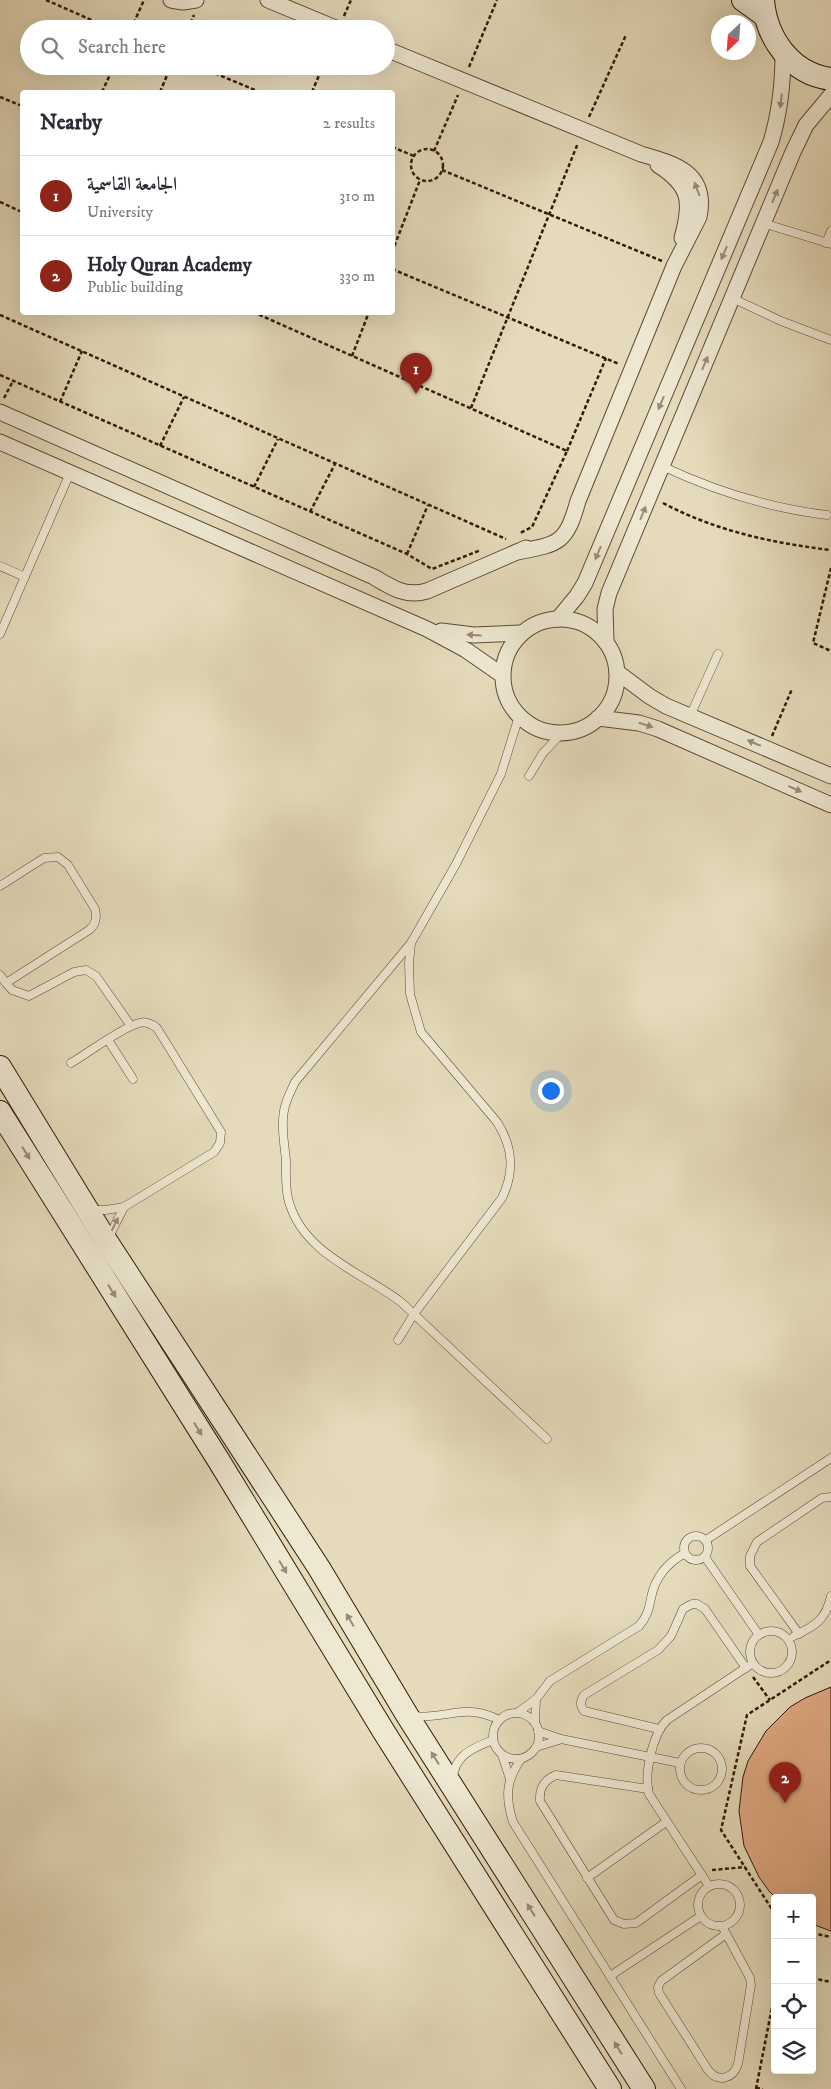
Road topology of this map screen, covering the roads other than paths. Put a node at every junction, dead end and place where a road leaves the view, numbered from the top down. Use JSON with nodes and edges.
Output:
{"nodes":[{"id":1,"x":171,"y":0,"type":"edge"},
{"id":2,"x":196,"y":0,"type":"edge"},
{"id":3,"x":268,"y":0,"type":"edge"},
{"id":4,"x":743,"y":0,"type":"edge"},
{"id":5,"x":764,"y":7,"type":"edge"},
{"id":6,"x":316,"y":20,"type":"edge"},
{"id":7,"x":395,"y":53,"type":"edge"},
{"id":8,"x":783,"y":53,"type":"junction"},
{"id":9,"x":831,"y":79,"type":"edge"},
{"id":10,"x":831,"y":96,"type":"edge"},
{"id":11,"x":764,"y":223,"type":"junction"},
{"id":12,"x":831,"y":232,"type":"edge"},
{"id":13,"x":829,"y":244,"type":"edge"},
{"id":14,"x":732,"y":298,"type":"junction"},
{"id":15,"x":831,"y":340,"type":"edge"},
{"id":16,"x":0,"y":412,"type":"edge"},
{"id":17,"x":0,"y":442,"type":"edge"},
{"id":18,"x":662,"y":466,"type":"junction"},
{"id":19,"x":70,"y":473,"type":"junction"},
{"id":20,"x":827,"y":515,"type":"dead end"},
{"id":21,"x":0,"y":566,"type":"edge"},
{"id":22,"x":25,"y":577,"type":"junction"},
{"id":23,"x":558,"y":619,"type":"junction"},
{"id":24,"x":427,"y":629,"type":"junction"},
{"id":25,"x":0,"y":634,"type":"edge"},
{"id":26,"x":520,"y":634,"type":"junction"},
{"id":27,"x":606,"y":642,"type":"junction"},
{"id":28,"x":718,"y":654,"type":"dead end"},
{"id":29,"x":617,"y":672,"type":"junction"},
{"id":30,"x":502,"y":675,"type":"junction"},
{"id":31,"x":519,"y":716,"type":"junction"},
{"id":32,"x":690,"y":716,"type":"junction"},
{"id":33,"x":598,"y":718,"type":"junction"},
{"id":34,"x":562,"y":733,"type":"junction"},
{"id":35,"x":529,"y":776,"type":"dead end"},
{"id":36,"x":831,"y":776,"type":"edge"},
{"id":37,"x":831,"y":805,"type":"edge"},
{"id":38,"x":0,"y":886,"type":"edge"},
{"id":39,"x":411,"y":943,"type":"junction"},
{"id":40,"x":0,"y":975,"type":"edge"},
{"id":41,"x":6,"y":983,"type":"junction"},
{"id":42,"x":131,"y":1026,"type":"junction"},
{"id":43,"x":108,"y":1040,"type":"junction"},
{"id":44,"x":71,"y":1064,"type":"dead end"},
{"id":45,"x":0,"y":1066,"type":"edge"},
{"id":46,"x":133,"y":1079,"type":"dead end"},
{"id":47,"x":0,"y":1112,"type":"edge"},
{"id":48,"x":124,"y":1207,"type":"junction"},
{"id":49,"x":88,"y":1210,"type":"junction"},
{"id":50,"x":107,"y":1242,"type":"junction"},
{"id":51,"x":414,"y":1314,"type":"junction"},
{"id":52,"x":398,"y":1340,"type":"dead end"},
{"id":53,"x":547,"y":1439,"type":"dead end"},
{"id":54,"x":831,"y":1458,"type":"edge"},
{"id":55,"x":831,"y":1497,"type":"edge"},
{"id":56,"x":706,"y":1540,"type":"junction"},
{"id":57,"x":685,"y":1553,"type":"junction"},
{"id":58,"x":705,"y":1557,"type":"junction"},
{"id":59,"x":831,"y":1596,"type":"edge"},
{"id":60,"x":787,"y":1618,"type":"junction"},
{"id":61,"x":799,"y":1634,"type":"junction"},
{"id":62,"x":759,"y":1635,"type":"junction"},
{"id":63,"x":786,"y":1637,"type":"junction"},
{"id":64,"x":749,"y":1665,"type":"junction"},
{"id":65,"x":536,"y":1698,"type":"junction"},
{"id":66,"x":517,"y":1713,"type":"junction"},
{"id":67,"x":407,"y":1715,"type":"junction"},
{"id":68,"x":499,"y":1720,"type":"junction"},
{"id":69,"x":535,"y":1723,"type":"junction"},
{"id":70,"x":659,"y":1729,"type":"junction"},
{"id":71,"x":538,"y":1731,"type":"junction"},
{"id":72,"x":561,"y":1739,"type":"junction"},
{"id":73,"x":493,"y":1740,"type":"junction"},
{"id":74,"x":536,"y":1747,"type":"junction"},
{"id":75,"x":502,"y":1755,"type":"junction"},
{"id":76,"x":651,"y":1758,"type":"junction"},
{"id":77,"x":521,"y":1759,"type":"junction"},
{"id":78,"x":680,"y":1763,"type":"junction"},
{"id":79,"x":510,"y":1779,"type":"junction"},
{"id":80,"x":454,"y":1788,"type":"junction"},
{"id":81,"x":648,"y":1789,"type":"junction"},
{"id":82,"x":666,"y":1822,"type":"junction"},
{"id":83,"x":702,"y":1875,"type":"junction"},
{"id":84,"x":587,"y":1878,"type":"junction"},
{"id":85,"x":709,"y":1886,"type":"junction"},
{"id":86,"x":701,"y":1916,"type":"junction"},
{"id":87,"x":722,"y":1926,"type":"junction"},
{"id":88,"x":726,"y":1934,"type":"junction"},
{"id":89,"x":610,"y":1976,"type":"junction"},
{"id":90,"x":610,"y":2089,"type":"edge"},
{"id":91,"x":644,"y":2089,"type":"edge"},
{"id":92,"x":681,"y":2089,"type":"edge"}],
"edges":[{"from":1,"to":2,"type":"street"},
{"from":3,"to":6,"type":"street"},
{"from":4,"to":5,"type":"main road"},
{"from":5,"to":8,"type":"main road"},
{"from":7,"to":16,"type":"street"},
{"from":8,"to":9,"type":"main road"},
{"from":8,"to":23,"type":"street","one_way":true},
{"from":11,"to":10,"type":"street","one_way":true},
{"from":11,"to":13,"type":"lane"},
{"from":11,"to":14,"type":"street"},
{"from":12,"to":13,"type":"lane"},
{"from":14,"to":15,"type":"lane"},
{"from":18,"to":14,"type":"street","one_way":true},
{"from":17,"to":19,"type":"street"},
{"from":18,"to":20,"type":"lane"},
{"from":27,"to":18,"type":"street","one_way":true},
{"from":19,"to":22,"type":"lane"},
{"from":19,"to":24,"type":"street"},
{"from":21,"to":22,"type":"lane"},
{"from":22,"to":25,"type":"lane"},
{"from":23,"to":26,"type":"street"},
{"from":23,"to":27,"type":"street"},
{"from":26,"to":24,"type":"street","one_way":true},
{"from":24,"to":30,"type":"street"},
{"from":26,"to":30,"type":"street"},
{"from":27,"to":29,"type":"street"},
{"from":28,"to":32,"type":"lane"},
{"from":29,"to":32,"type":"street"},
{"from":29,"to":33,"type":"street"},
{"from":30,"to":31,"type":"street"},
{"from":31,"to":34,"type":"street"},
{"from":31,"to":39,"type":"lane"},
{"from":36,"to":32,"type":"street","one_way":true},
{"from":33,"to":34,"type":"street"},
{"from":33,"to":37,"type":"street","one_way":true},
{"from":34,"to":35,"type":"lane"},
{"from":38,"to":41,"type":"lane"},
{"from":39,"to":51,"type":"lane"},
{"from":39,"to":51,"type":"lane"},
{"from":40,"to":41,"type":"lane"},
{"from":41,"to":42,"type":"lane"},
{"from":42,"to":43,"type":"lane"},
{"from":42,"to":48,"type":"lane"},
{"from":43,"to":44,"type":"lane"},
{"from":43,"to":46,"type":"lane"},
{"from":45,"to":49,"type":"main road"},
{"from":47,"to":90,"type":"main road","one_way":true},
{"from":48,"to":49,"type":"lane"},
{"from":50,"to":48,"type":"lane","one_way":true},
{"from":49,"to":50,"type":"main road"},
{"from":67,"to":50,"type":"main road","one_way":true},
{"from":51,"to":52,"type":"lane"},
{"from":51,"to":53,"type":"lane"},
{"from":54,"to":56,"type":"lane"},
{"from":55,"to":60,"type":"lane"},
{"from":56,"to":57,"type":"lane"},
{"from":56,"to":58,"type":"lane"},
{"from":57,"to":58,"type":"lane"},
{"from":57,"to":65,"type":"lane"},
{"from":58,"to":62,"type":"lane"},
{"from":59,"to":61,"type":"lane"},
{"from":60,"to":61,"type":"lane"},
{"from":60,"to":63,"type":"lane"},
{"from":61,"to":63,"type":"lane"},
{"from":62,"to":63,"type":"lane"},
{"from":62,"to":64,"type":"lane"},
{"from":63,"to":64,"type":"lane"},
{"from":64,"to":70,"type":"lane"},
{"from":64,"to":70,"type":"lane"},
{"from":65,"to":66,"type":"lane"},
{"from":65,"to":69,"type":"lane"},
{"from":66,"to":68,"type":"lane"},
{"from":66,"to":69,"type":"lane"},
{"from":67,"to":68,"type":"lane"},
{"from":80,"to":67,"type":"main road","one_way":true},
{"from":68,"to":73,"type":"lane"},
{"from":69,"to":71,"type":"lane"},
{"from":70,"to":76,"type":"lane"},
{"from":71,"to":72,"type":"lane"},
{"from":71,"to":74,"type":"lane"},
{"from":72,"to":74,"type":"lane"},
{"from":72,"to":76,"type":"lane"},
{"from":73,"to":75,"type":"lane"},
{"from":73,"to":80,"type":"lane"},
{"from":74,"to":77,"type":"lane"},
{"from":75,"to":77,"type":"lane"},
{"from":75,"to":79,"type":"lane"},
{"from":76,"to":78,"type":"lane"},
{"from":76,"to":81,"type":"lane"},
{"from":77,"to":79,"type":"lane"},
{"from":78,"to":78,"type":"lane"},
{"from":79,"to":89,"type":"lane"},
{"from":91,"to":80,"type":"main road","one_way":true},
{"from":81,"to":82,"type":"lane"},
{"from":81,"to":84,"type":"lane"},
{"from":82,"to":83,"type":"lane"},
{"from":82,"to":84,"type":"lane"},
{"from":83,"to":84,"type":"lane"},
{"from":83,"to":85,"type":"lane"},
{"from":85,"to":86,"type":"lane"},
{"from":85,"to":87,"type":"lane"},
{"from":86,"to":87,"type":"lane"},
{"from":86,"to":89,"type":"lane"},
{"from":87,"to":88,"type":"lane"},
{"from":88,"to":88,"type":"lane"},
{"from":89,"to":92,"type":"lane"}]}
